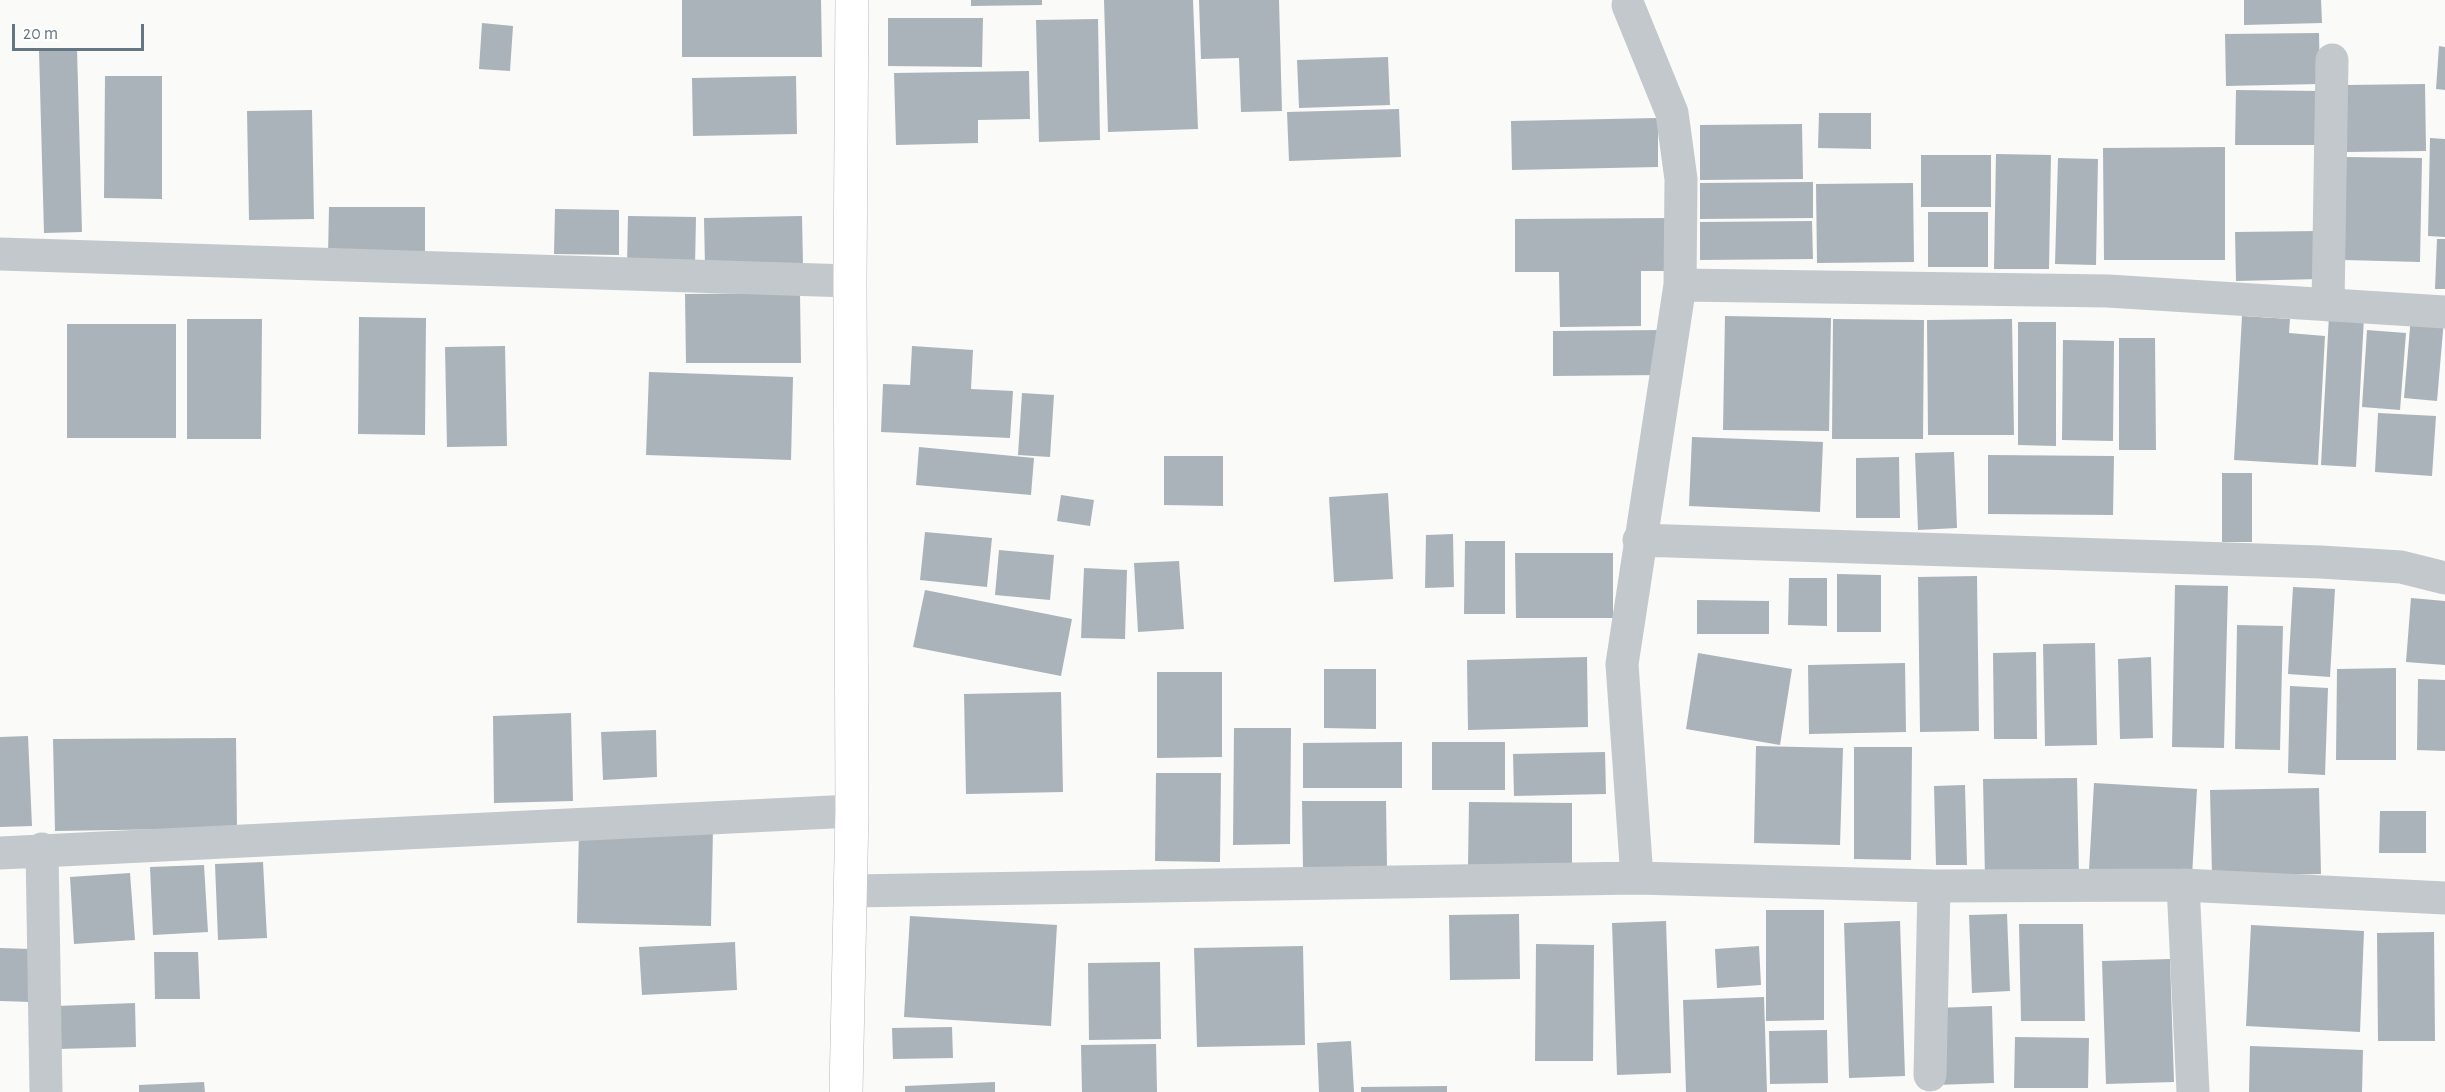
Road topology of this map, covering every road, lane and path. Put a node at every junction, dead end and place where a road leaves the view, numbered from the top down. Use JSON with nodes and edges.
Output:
{"nodes":[{"id":1,"x":852,"y":0,"type":"edge"},
{"id":2,"x":1628,"y":5,"type":"dead end"},
{"id":3,"x":2332,"y":60,"type":"dead end"},
{"id":4,"x":0,"y":254,"type":"edge"},
{"id":5,"x":850,"y":281,"type":"junction"},
{"id":6,"x":1680,"y":285,"type":"junction"},
{"id":7,"x":2328,"y":305,"type":"junction"},
{"id":8,"x":2445,"y":312,"type":"edge"},
{"id":9,"x":1639,"y":540,"type":"junction"},
{"id":10,"x":2445,"y":578,"type":"edge"},
{"id":11,"x":852,"y":811,"type":"junction"},
{"id":12,"x":42,"y":849,"type":"junction"},
{"id":13,"x":0,"y":853,"type":"edge"},
{"id":14,"x":1637,"y":878,"type":"junction"},
{"id":15,"x":2183,"y":885,"type":"junction"},
{"id":16,"x":1934,"y":886,"type":"junction"},
{"id":17,"x":852,"y":891,"type":"junction"},
{"id":18,"x":2445,"y":898,"type":"edge"},
{"id":19,"x":1930,"y":1075,"type":"dead end"},
{"id":20,"x":46,"y":1092,"type":"edge"},
{"id":21,"x":846,"y":1092,"type":"edge"},
{"id":22,"x":2193,"y":1092,"type":"edge"}],
"edges":[{"from":1,"to":5,"type":"street"},
{"from":2,"to":6,"type":"street"},
{"from":3,"to":7,"type":"street"},
{"from":4,"to":5,"type":"street"},
{"from":5,"to":11,"type":"street"},
{"from":6,"to":7,"type":"street"},
{"from":6,"to":9,"type":"street"},
{"from":7,"to":8,"type":"street"},
{"from":9,"to":10,"type":"street"},
{"from":9,"to":14,"type":"street"},
{"from":11,"to":12,"type":"street"},
{"from":11,"to":17,"type":"street"},
{"from":12,"to":13,"type":"street"},
{"from":12,"to":20,"type":"street"},
{"from":14,"to":16,"type":"street"},
{"from":14,"to":17,"type":"street"},
{"from":15,"to":16,"type":"street"},
{"from":15,"to":18,"type":"street"},
{"from":15,"to":22,"type":"street"},
{"from":16,"to":19,"type":"street"},
{"from":17,"to":21,"type":"street"}]}
